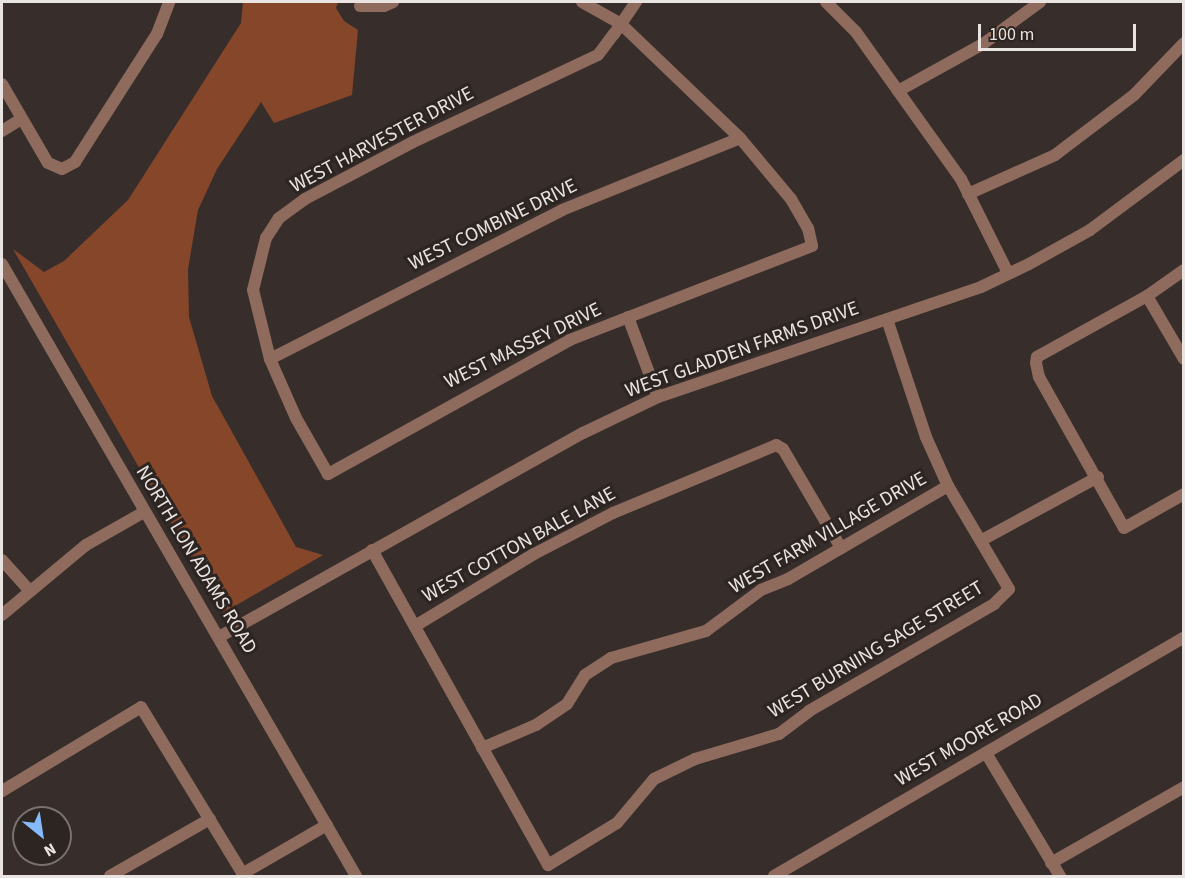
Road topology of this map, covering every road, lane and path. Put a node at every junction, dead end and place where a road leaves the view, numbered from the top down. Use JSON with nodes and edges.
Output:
{"nodes":[{"id":1,"x":169,"y":2,"type":"edge"},
{"id":2,"x":393,"y":2,"type":"edge"},
{"id":3,"x":582,"y":2,"type":"edge"},
{"id":4,"x":636,"y":2,"type":"edge"},
{"id":5,"x":826,"y":2,"type":"edge"},
{"id":6,"x":1040,"y":2,"type":"edge"},
{"id":7,"x":360,"y":6,"type":"dead end"},
{"id":8,"x":621,"y":24,"type":"junction"},
{"id":9,"x":1184,"y":43,"type":"edge"},
{"id":10,"x":2,"y":84,"type":"edge"},
{"id":11,"x":898,"y":91,"type":"junction"},
{"id":12,"x":21,"y":119,"type":"junction"},
{"id":13,"x":2,"y":131,"type":"edge"},
{"id":14,"x":740,"y":138,"type":"junction"},
{"id":15,"x":1184,"y":160,"type":"edge"},
{"id":16,"x":968,"y":194,"type":"junction"},
{"id":17,"x":2,"y":264,"type":"edge"},
{"id":18,"x":1184,"y":270,"type":"edge"},
{"id":19,"x":1008,"y":273,"type":"junction"},
{"id":20,"x":1147,"y":296,"type":"junction"},
{"id":21,"x":628,"y":317,"type":"junction"},
{"id":22,"x":887,"y":319,"type":"junction"},
{"id":23,"x":270,"y":359,"type":"junction"},
{"id":24,"x":1184,"y":359,"type":"edge"},
{"id":25,"x":658,"y":397,"type":"junction"},
{"id":26,"x":328,"y":474,"type":"joint"},
{"id":27,"x":1098,"y":477,"type":"junction"},
{"id":28,"x":948,"y":486,"type":"junction"},
{"id":29,"x":1184,"y":494,"type":"edge"},
{"id":30,"x":144,"y":512,"type":"junction"},
{"id":31,"x":982,"y":540,"type":"junction"},
{"id":32,"x":841,"y":548,"type":"junction"},
{"id":33,"x":372,"y":550,"type":"junction"},
{"id":34,"x":2,"y":560,"type":"edge"},
{"id":35,"x":30,"y":591,"type":"junction"},
{"id":36,"x":2,"y":615,"type":"edge"},
{"id":37,"x":415,"y":626,"type":"junction"},
{"id":38,"x":219,"y":637,"type":"junction"},
{"id":39,"x":1184,"y":637,"type":"edge"},
{"id":40,"x":482,"y":748,"type":"junction"},
{"id":41,"x":986,"y":753,"type":"junction"},
{"id":42,"x":1184,"y":787,"type":"edge"},
{"id":43,"x":2,"y":791,"type":"edge"},
{"id":44,"x":210,"y":819,"type":"junction"},
{"id":45,"x":327,"y":825,"type":"junction"},
{"id":46,"x":1051,"y":863,"type":"junction"},
{"id":47,"x":243,"y":875,"type":"edge"},
{"id":48,"x":110,"y":876,"type":"edge"},
{"id":49,"x":356,"y":876,"type":"edge"},
{"id":50,"x":774,"y":876,"type":"edge"},
{"id":51,"x":1060,"y":876,"type":"edge"}],
"edges":[{"from":1,"to":12,"type":"street"},
{"from":2,"to":7,"type":"street"},
{"from":3,"to":8,"type":"street"},
{"from":4,"to":8,"type":"street","name":"WEST HARVESTER DRIVE"},
{"from":5,"to":11,"type":"street"},
{"from":6,"to":11,"type":"street"},
{"from":8,"to":14,"type":"street"},
{"from":8,"to":23,"type":"street","name":"WEST HARVESTER DRIVE"},
{"from":9,"to":16,"type":"street"},
{"from":10,"to":12,"type":"street"},
{"from":11,"to":16,"type":"street"},
{"from":12,"to":13,"type":"street"},
{"from":14,"to":21,"type":"street","name":"WEST MASSEY DRIVE"},
{"from":14,"to":23,"type":"street","name":"WEST COMBINE DRIVE"},
{"from":15,"to":19,"type":"street","name":"WEST GLADDEN FARMS DRIVE"},
{"from":16,"to":19,"type":"street"},
{"from":17,"to":30,"type":"street","name":"NORTH LON ADAMS ROAD"},
{"from":18,"to":20,"type":"street"},
{"from":19,"to":22,"type":"street","name":"WEST GLADDEN FARMS DRIVE"},
{"from":20,"to":24,"type":"street"},
{"from":20,"to":27,"type":"street"},
{"from":21,"to":25,"type":"street"},
{"from":21,"to":26,"type":"street","name":"WEST MASSEY DRIVE"},
{"from":22,"to":25,"type":"street","name":"WEST GLADDEN FARMS DRIVE"},
{"from":22,"to":28,"type":"street"},
{"from":23,"to":26,"type":"street","name":"WEST HARVESTER DRIVE"},
{"from":25,"to":33,"type":"street","name":"WEST GLADDEN FARMS DRIVE"},
{"from":27,"to":29,"type":"street"},
{"from":27,"to":31,"type":"street"},
{"from":28,"to":31,"type":"street"},
{"from":28,"to":32,"type":"street","name":"WEST FARM VILLAGE DRIVE"},
{"from":30,"to":35,"type":"street"},
{"from":30,"to":38,"type":"street","name":"NORTH LON ADAMS ROAD"},
{"from":31,"to":40,"type":"street","name":"WEST BURNING SAGE STREET"},
{"from":32,"to":37,"type":"street","name":"WEST COTTON BALE LANE"},
{"from":32,"to":40,"type":"street","name":"WEST FARM VILLAGE DRIVE"},
{"from":33,"to":37,"type":"street"},
{"from":33,"to":38,"type":"street","name":"WEST GLADDEN FARMS DRIVE"},
{"from":34,"to":35,"type":"street"},
{"from":35,"to":36,"type":"street"},
{"from":37,"to":40,"type":"street"},
{"from":38,"to":45,"type":"street","name":"NORTH LON ADAMS ROAD"},
{"from":39,"to":41,"type":"street","name":"WEST MOORE ROAD"},
{"from":41,"to":46,"type":"street"},
{"from":41,"to":50,"type":"street","name":"WEST MOORE ROAD"},
{"from":42,"to":46,"type":"street"},
{"from":43,"to":44,"type":"street"},
{"from":44,"to":47,"type":"street"},
{"from":44,"to":48,"type":"street"},
{"from":45,"to":47,"type":"street"},
{"from":45,"to":49,"type":"street","name":"NORTH LON ADAMS ROAD"},
{"from":46,"to":51,"type":"street"}]}
